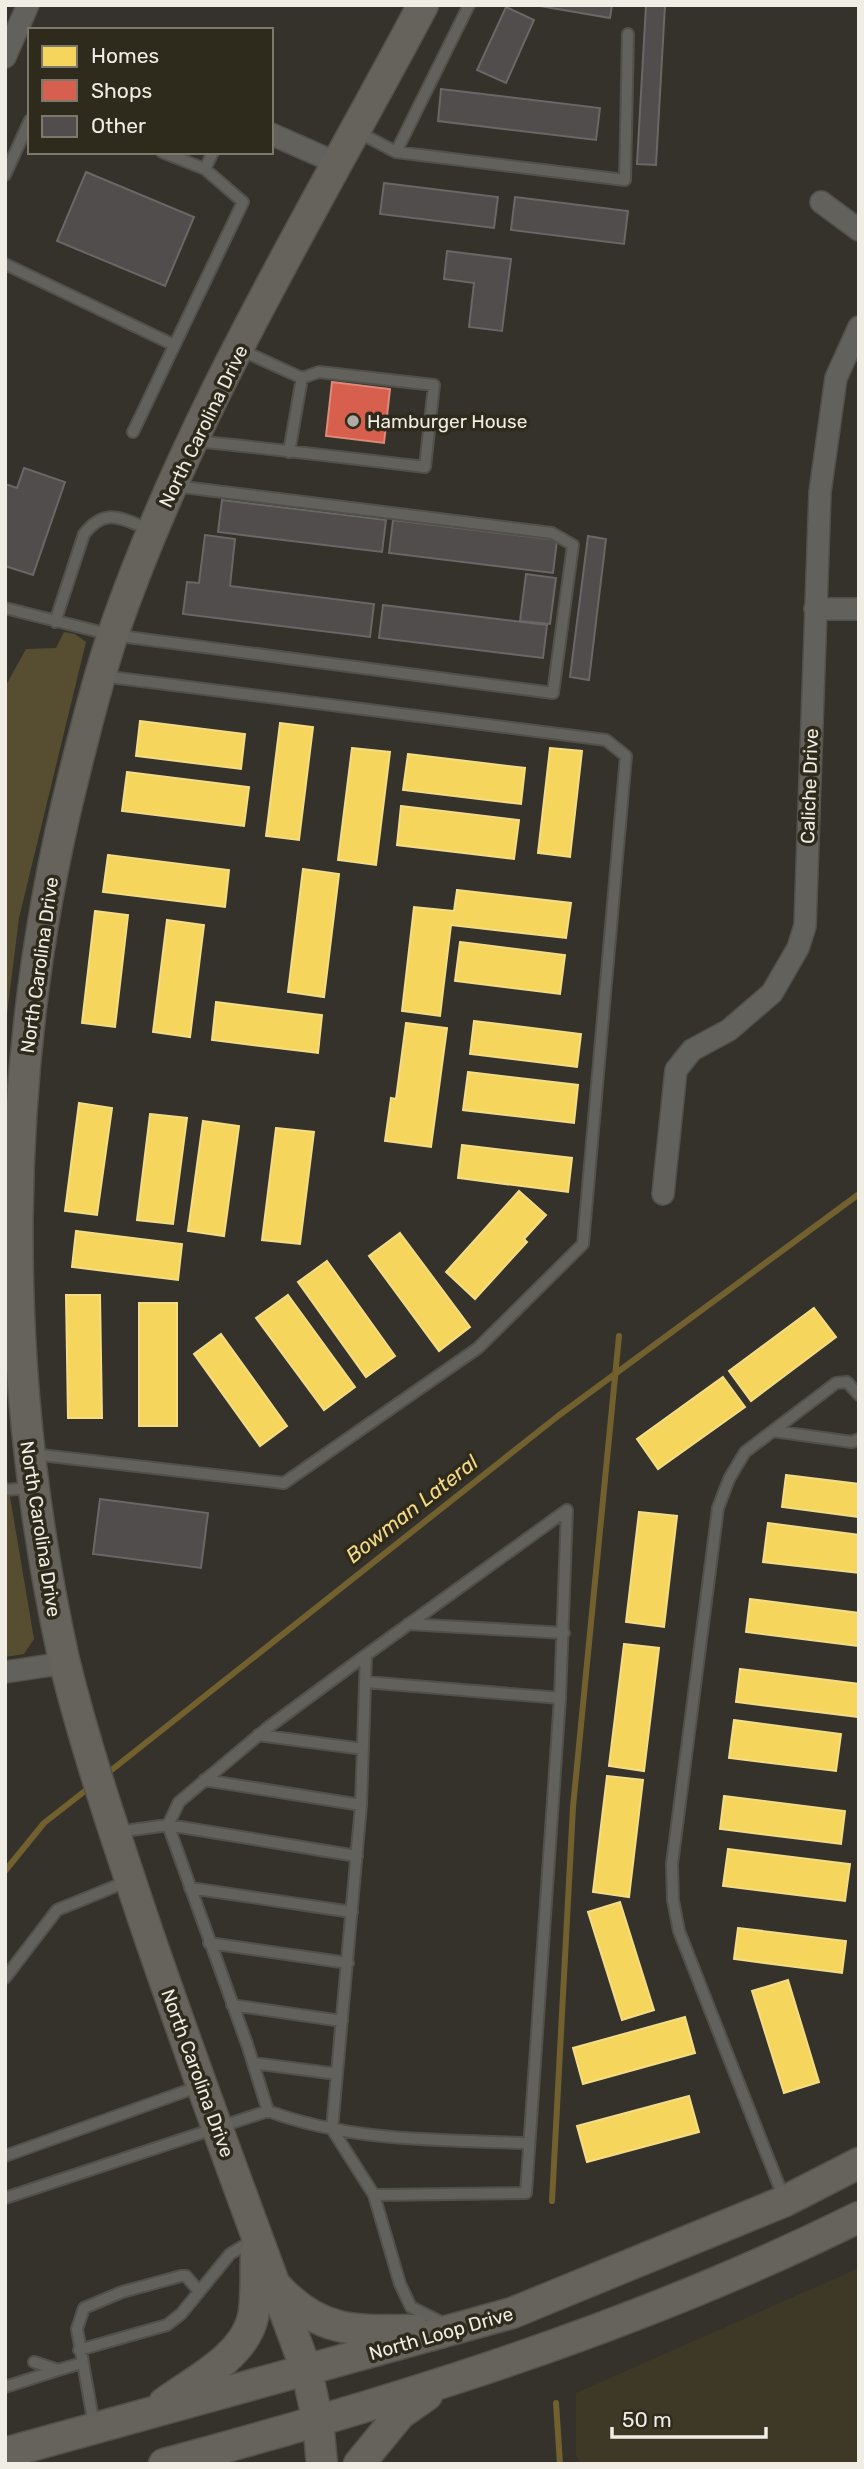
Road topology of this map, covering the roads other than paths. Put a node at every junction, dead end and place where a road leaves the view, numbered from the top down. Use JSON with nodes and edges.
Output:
{"nodes":[{"id":1,"x":423,"y":5,"type":"edge"},
{"id":2,"x":469,"y":5,"type":"edge"},
{"id":3,"x":26,"y":20,"type":"edge"},
{"id":4,"x":628,"y":34,"type":"dead end"},
{"id":5,"x":5,"y":57,"type":"edge"},
{"id":6,"x":28,"y":124,"type":"edge"},
{"id":7,"x":356,"y":131,"type":"junction"},
{"id":8,"x":273,"y":135,"type":"edge"},
{"id":9,"x":396,"y":152,"type":"junction"},
{"id":10,"x":167,"y":154,"type":"edge"},
{"id":11,"x":212,"y":154,"type":"edge"},
{"id":12,"x":339,"y":164,"type":"junction"},
{"id":13,"x":205,"y":169,"type":"junction"},
{"id":14,"x":5,"y":175,"type":"edge"},
{"id":15,"x":821,"y":202,"type":"dead end"},
{"id":16,"x":859,"y":230,"type":"edge"},
{"id":17,"x":5,"y":264,"type":"edge"},
{"id":18,"x":859,"y":327,"type":"edge"},
{"id":19,"x":174,"y":345,"type":"junction"},
{"id":20,"x":239,"y":349,"type":"junction"},
{"id":21,"x":302,"y":378,"type":"junction"},
{"id":22,"x":133,"y":432,"type":"dead end"},
{"id":23,"x":194,"y":441,"type":"junction"},
{"id":24,"x":289,"y":452,"type":"junction"},
{"id":25,"x":173,"y":486,"type":"junction"},
{"id":26,"x":154,"y":531,"type":"junction"},
{"id":27,"x":5,"y":608,"type":"edge"},
{"id":28,"x":815,"y":609,"type":"junction"},
{"id":29,"x":859,"y":609,"type":"edge"},
{"id":30,"x":55,"y":622,"type":"junction"},
{"id":31,"x":113,"y":635,"type":"junction"},
{"id":32,"x":101,"y":676,"type":"junction"},
{"id":33,"x":663,"y":1194,"type":"dead end"},
{"id":34,"x":859,"y":1395,"type":"edge"},
{"id":35,"x":773,"y":1431,"type":"junction"},
{"id":36,"x":859,"y":1439,"type":"edge"},
{"id":37,"x":26,"y":1453,"type":"junction"},
{"id":38,"x":18,"y":1489,"type":"edge"},
{"id":39,"x":408,"y":1624,"type":"junction"},
{"id":40,"x":564,"y":1633,"type":"junction"},
{"id":41,"x":366,"y":1655,"type":"junction"},
{"id":42,"x":65,"y":1663,"type":"junction"},
{"id":43,"x":5,"y":1672,"type":"edge"},
{"id":44,"x":365,"y":1682,"type":"junction"},
{"id":45,"x":560,"y":1698,"type":"junction"},
{"id":46,"x":258,"y":1735,"type":"junction"},
{"id":47,"x":363,"y":1749,"type":"junction"},
{"id":48,"x":204,"y":1780,"type":"junction"},
{"id":49,"x":361,"y":1805,"type":"junction"},
{"id":50,"x":110,"y":1820,"type":"junction"},
{"id":51,"x":168,"y":1825,"type":"junction"},
{"id":52,"x":357,"y":1856,"type":"junction"},
{"id":53,"x":131,"y":1880,"type":"junction"},
{"id":54,"x":190,"y":1888,"type":"junction"},
{"id":55,"x":352,"y":1912,"type":"junction"},
{"id":56,"x":209,"y":1943,"type":"junction"},
{"id":57,"x":348,"y":1963,"type":"junction"},
{"id":58,"x":5,"y":1978,"type":"edge"},
{"id":59,"x":232,"y":2005,"type":"junction"},
{"id":60,"x":342,"y":2021,"type":"junction"},
{"id":61,"x":253,"y":2063,"type":"junction"},
{"id":62,"x":337,"y":2074,"type":"junction"},
{"id":63,"x":202,"y":2085,"type":"junction"},
{"id":64,"x":268,"y":2111,"type":"junction"},
{"id":65,"x":217,"y":2128,"type":"junction"},
{"id":66,"x":332,"y":2129,"type":"junction"},
{"id":67,"x":528,"y":2143,"type":"junction"},
{"id":68,"x":5,"y":2156,"type":"edge"},
{"id":69,"x":859,"y":2163,"type":"edge"},
{"id":70,"x":374,"y":2195,"type":"junction"},
{"id":71,"x":5,"y":2198,"type":"edge"},
{"id":72,"x":785,"y":2201,"type":"junction"},
{"id":73,"x":859,"y":2217,"type":"edge"},
{"id":74,"x":257,"y":2237,"type":"junction"},
{"id":75,"x":802,"y":2246,"type":"junction"},
{"id":76,"x":274,"y":2283,"type":"junction"},
{"id":77,"x":199,"y":2291,"type":"junction"},
{"id":78,"x":456,"y":2329,"type":"junction"},
{"id":79,"x":79,"y":2350,"type":"junction"},
{"id":80,"x":34,"y":2362,"type":"dead end"},
{"id":81,"x":82,"y":2363,"type":"junction"},
{"id":82,"x":58,"y":2370,"type":"junction"},
{"id":83,"x":306,"y":2372,"type":"junction"},
{"id":84,"x":447,"y":2381,"type":"junction"},
{"id":85,"x":5,"y":2387,"type":"edge"},
{"id":86,"x":148,"y":2414,"type":"junction"},
{"id":87,"x":318,"y":2422,"type":"junction"},
{"id":88,"x":95,"y":2428,"type":"junction"},
{"id":89,"x":5,"y":2453,"type":"edge"},
{"id":90,"x":205,"y":2453,"type":"junction"},
{"id":91,"x":163,"y":2464,"type":"edge"},
{"id":92,"x":242,"y":2464,"type":"edge"},
{"id":93,"x":322,"y":2464,"type":"edge"},
{"id":94,"x":359,"y":2464,"type":"edge"}],
"edges":[{"from":1,"to":7,"type":"main road","name":"North Carolina Drive"},
{"from":2,"to":9,"type":"lane"},
{"from":3,"to":5,"type":"street"},
{"from":4,"to":9,"type":"lane"},
{"from":6,"to":14,"type":"lane"},
{"from":7,"to":9,"type":"lane"},
{"from":7,"to":12,"type":"main road","name":"North Carolina Drive"},
{"from":8,"to":12,"type":"street"},
{"from":10,"to":13,"type":"lane"},
{"from":11,"to":13,"type":"lane"},
{"from":12,"to":20,"type":"main road","name":"North Carolina Drive"},
{"from":13,"to":19,"type":"lane"},
{"from":15,"to":16,"type":"street"},
{"from":17,"to":19,"type":"lane"},
{"from":18,"to":28,"type":"street","name":"Caliche Drive"},
{"from":19,"to":22,"type":"lane"},
{"from":20,"to":21,"type":"lane"},
{"from":20,"to":23,"type":"main road","name":"North Carolina Drive"},
{"from":21,"to":24,"type":"lane"},
{"from":21,"to":24,"type":"lane"},
{"from":23,"to":24,"type":"lane"},
{"from":23,"to":25,"type":"main road","name":"North Carolina Drive"},
{"from":25,"to":26,"type":"main road","name":"North Carolina Drive"},
{"from":25,"to":31,"type":"lane"},
{"from":26,"to":30,"type":"lane"},
{"from":26,"to":31,"type":"main road","name":"North Carolina Drive"},
{"from":27,"to":30,"type":"lane"},
{"from":28,"to":29,"type":"street"},
{"from":28,"to":33,"type":"street","name":"Caliche Drive"},
{"from":30,"to":31,"type":"lane"},
{"from":31,"to":32,"type":"main road","name":"North Carolina Drive"},
{"from":32,"to":37,"type":"main road","name":"North Carolina Drive"},
{"from":32,"to":37,"type":"lane"},
{"from":34,"to":35,"type":"lane"},
{"from":35,"to":36,"type":"lane"},
{"from":35,"to":72,"type":"lane"},
{"from":37,"to":38,"type":"main road","name":"North Carolina Drive"},
{"from":38,"to":42,"type":"main road","name":"North Carolina Drive"},
{"from":39,"to":40,"type":"lane"},
{"from":39,"to":40,"type":"lane"},
{"from":39,"to":41,"type":"lane"},
{"from":40,"to":45,"type":"lane"},
{"from":41,"to":44,"type":"lane"},
{"from":41,"to":46,"type":"lane"},
{"from":42,"to":43,"type":"street"},
{"from":42,"to":50,"type":"main road","name":"North Carolina Drive"},
{"from":44,"to":45,"type":"lane"},
{"from":44,"to":47,"type":"lane"},
{"from":45,"to":67,"type":"lane"},
{"from":46,"to":47,"type":"lane"},
{"from":46,"to":48,"type":"lane"},
{"from":47,"to":49,"type":"lane"},
{"from":48,"to":49,"type":"lane"},
{"from":48,"to":51,"type":"lane"},
{"from":49,"to":52,"type":"lane"},
{"from":50,"to":51,"type":"lane"},
{"from":50,"to":53,"type":"main road","name":"North Carolina Drive"},
{"from":51,"to":52,"type":"lane"},
{"from":51,"to":54,"type":"lane"},
{"from":52,"to":55,"type":"lane"},
{"from":53,"to":58,"type":"lane"},
{"from":53,"to":63,"type":"main road","name":"North Carolina Drive"},
{"from":54,"to":55,"type":"lane"},
{"from":54,"to":56,"type":"lane"},
{"from":55,"to":57,"type":"lane"},
{"from":56,"to":57,"type":"lane"},
{"from":56,"to":59,"type":"lane"},
{"from":57,"to":60,"type":"lane"},
{"from":59,"to":60,"type":"lane"},
{"from":59,"to":61,"type":"lane"},
{"from":60,"to":62,"type":"lane"},
{"from":61,"to":62,"type":"lane"},
{"from":61,"to":64,"type":"lane"},
{"from":62,"to":66,"type":"lane"},
{"from":63,"to":65,"type":"main road","name":"North Carolina Drive"},
{"from":63,"to":68,"type":"lane"},
{"from":64,"to":65,"type":"lane"},
{"from":64,"to":66,"type":"lane"},
{"from":65,"to":71,"type":"lane"},
{"from":65,"to":74,"type":"main road","name":"North Carolina Drive"},
{"from":66,"to":67,"type":"lane"},
{"from":66,"to":70,"type":"lane"},
{"from":67,"to":70,"type":"lane"},
{"from":69,"to":72,"type":"main road","name":"North Loop Drive"},
{"from":70,"to":78,"type":"lane"},
{"from":72,"to":75,"type":"main road"},
{"from":72,"to":78,"type":"main road","name":"North Loop Drive"},
{"from":73,"to":75,"type":"main road"},
{"from":74,"to":76,"type":"main road","name":"North Carolina Drive"},
{"from":74,"to":77,"type":"lane"},
{"from":74,"to":86,"type":"main road"},
{"from":75,"to":84,"type":"main road"},
{"from":76,"to":78,"type":"main road"},
{"from":76,"to":83,"type":"main road","name":"North Carolina Drive"},
{"from":77,"to":79,"type":"lane"},
{"from":77,"to":79,"type":"lane"},
{"from":78,"to":83,"type":"main road","name":"North Loop Drive"},
{"from":79,"to":81,"type":"lane"},
{"from":80,"to":82,"type":"lane"},
{"from":81,"to":82,"type":"lane"},
{"from":81,"to":88,"type":"lane"},
{"from":82,"to":85,"type":"lane"},
{"from":83,"to":86,"type":"main road","name":"North Loop Drive"},
{"from":83,"to":87,"type":"main road","name":"North Carolina Drive"},
{"from":84,"to":87,"type":"main road"},
{"from":84,"to":94,"type":"main road"},
{"from":86,"to":88,"type":"main road","name":"North Loop Drive"},
{"from":87,"to":90,"type":"main road"},
{"from":87,"to":93,"type":"main road","name":"North Carolina Drive"},
{"from":88,"to":89,"type":"main road","name":"North Loop Drive"},
{"from":90,"to":91,"type":"main road"},
{"from":90,"to":92,"type":"main road"}]}
